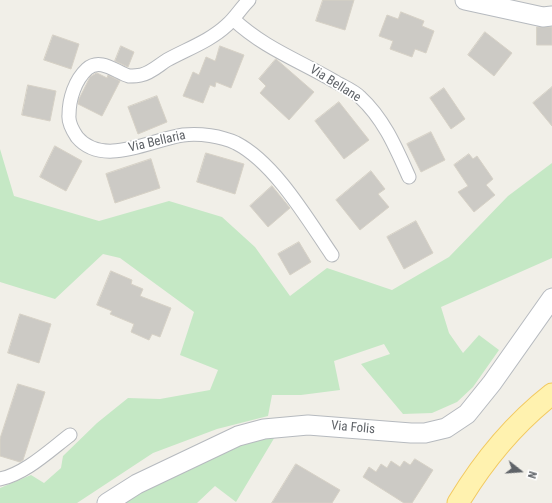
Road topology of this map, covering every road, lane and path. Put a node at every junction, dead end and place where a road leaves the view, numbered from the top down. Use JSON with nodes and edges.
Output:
{"nodes":[{"id":1,"x":248,"y":0,"type":"edge"},
{"id":2,"x":465,"y":0,"type":"edge"},
{"id":3,"x":552,"y":16,"type":"edge"},
{"id":4,"x":233,"y":19,"type":"junction"},
{"id":5,"x":409,"y":177,"type":"dead end"},
{"id":6,"x":332,"y":255,"type":"dead end"},
{"id":7,"x":552,"y":298,"type":"edge"},
{"id":8,"x":552,"y":394,"type":"edge"},
{"id":9,"x":70,"y":435,"type":"dead end"},
{"id":10,"x":0,"y":479,"type":"edge"},
{"id":11,"x":106,"y":503,"type":"edge"},
{"id":12,"x":458,"y":503,"type":"edge"}],
"edges":[{"from":1,"to":4,"type":"street","name":"Via Bellaria"},
{"from":2,"to":3,"type":"street"},
{"from":4,"to":5,"type":"street","name":"Via Bellane"},
{"from":4,"to":6,"type":"street","name":"Via Bellaria"},
{"from":7,"to":11,"type":"street","name":"Via Folis"},
{"from":8,"to":12,"type":"main road"},
{"from":9,"to":10,"type":"street"}]}
